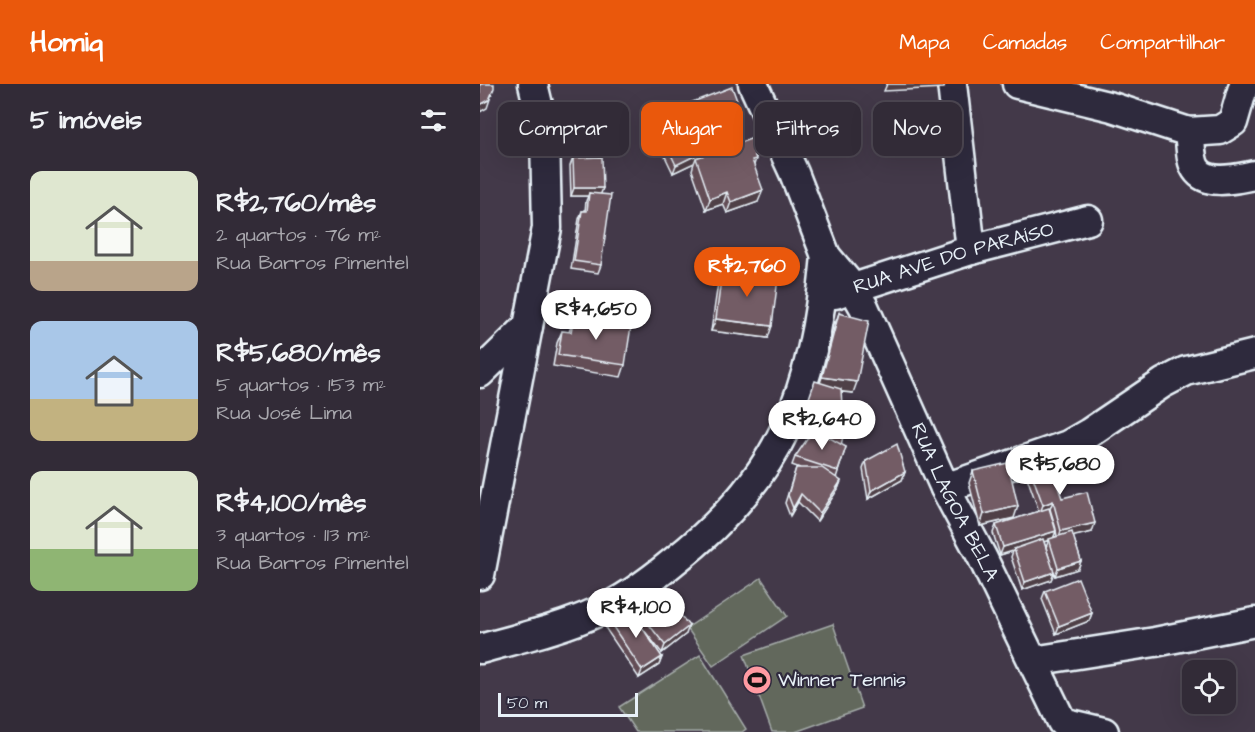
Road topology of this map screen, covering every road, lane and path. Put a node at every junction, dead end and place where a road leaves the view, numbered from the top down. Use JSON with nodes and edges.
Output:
{"nodes":[{"id":1,"x":533,"y":84,"type":"edge"},
{"id":2,"x":753,"y":84,"type":"edge"},
{"id":3,"x":952,"y":84,"type":"edge"},
{"id":4,"x":1017,"y":84,"type":"edge"},
{"id":5,"x":1244,"y":84,"type":"edge"},
{"id":6,"x":1189,"y":132,"type":"junction"},
{"id":7,"x":1255,"y":175,"type":"edge"},
{"id":8,"x":1088,"y":220,"type":"dead end"},
{"id":9,"x":971,"y":250,"type":"junction"},
{"id":10,"x":826,"y":256,"type":"junction"},
{"id":11,"x":853,"y":288,"type":"junction"},
{"id":12,"x":822,"y":299,"type":"junction"},
{"id":13,"x":528,"y":326,"type":"junction"},
{"id":14,"x":1255,"y":354,"type":"edge"},
{"id":15,"x":480,"y":373,"type":"edge"},
{"id":16,"x":945,"y":488,"type":"junction"},
{"id":17,"x":480,"y":575,"type":"edge"},
{"id":18,"x":1255,"y":622,"type":"edge"},
{"id":19,"x":480,"y":649,"type":"edge"},
{"id":20,"x":1033,"y":661,"type":"junction"},
{"id":21,"x":1054,"y":727,"type":"edge"},
{"id":22,"x":1104,"y":732,"type":"edge"}],
"edges":[{"from":1,"to":13,"type":"street"},
{"from":2,"to":10,"type":"street","name":"RUA LAGOA BELA"},
{"from":3,"to":9,"type":"street"},
{"from":4,"to":6,"type":"street"},
{"from":5,"to":6,"type":"street"},
{"from":6,"to":7,"type":"street"},
{"from":8,"to":9,"type":"street","name":"RUA AVE DO PARAÍSO"},
{"from":9,"to":11,"type":"street","name":"RUA AVE DO PARAÍSO"},
{"from":10,"to":11,"type":"street","name":"RUA LAGOA BELA"},
{"from":10,"to":12,"type":"street"},
{"from":11,"to":12,"type":"street","name":"RUA AVE DO PARAÍSO"},
{"from":11,"to":16,"type":"street","name":"RUA LAGOA BELA"},
{"from":12,"to":19,"type":"street"},
{"from":13,"to":15,"type":"street"},
{"from":13,"to":17,"type":"street"},
{"from":14,"to":16,"type":"street"},
{"from":16,"to":20,"type":"street","name":"RUA LAGOA BELA"},
{"from":18,"to":20,"type":"street"},
{"from":20,"to":21,"type":"street","name":"RUA LAGOA BELA"},
{"from":21,"to":22,"type":"street","name":"RUA LAGOA BELA"}]}
